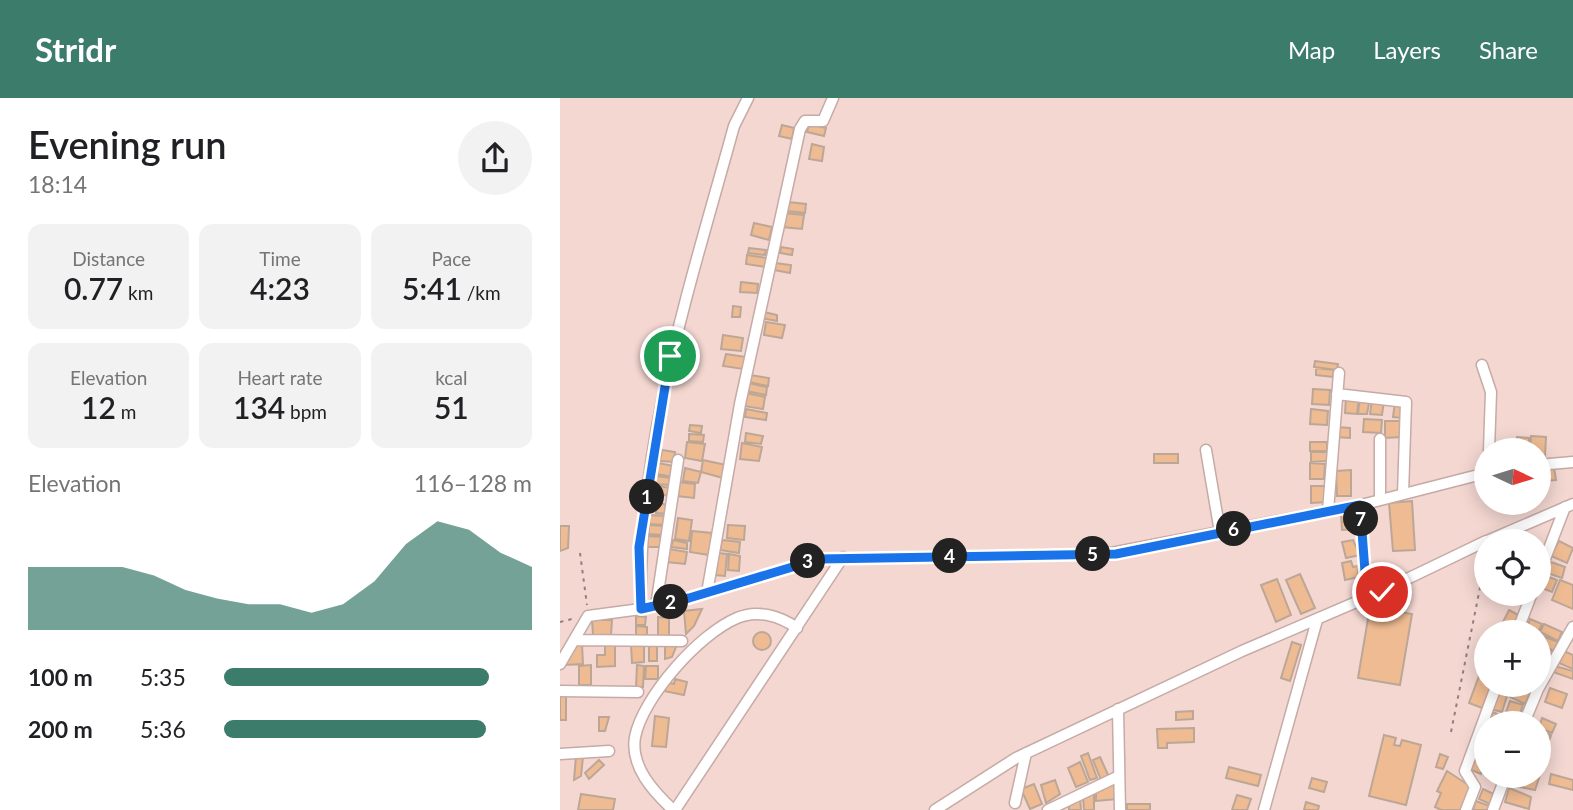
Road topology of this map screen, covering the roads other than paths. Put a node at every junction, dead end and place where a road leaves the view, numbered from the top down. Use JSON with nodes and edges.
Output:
{"nodes":[{"id":1,"x":748,"y":98,"type":"edge"},
{"id":2,"x":833,"y":98,"type":"edge"},
{"id":3,"x":1482,"y":365,"type":"dead end"},
{"id":4,"x":1339,"y":373,"type":"dead end"},
{"id":5,"x":1337,"y":394,"type":"junction"},
{"id":6,"x":1489,"y":438,"type":"edge"},
{"id":7,"x":1380,"y":439,"type":"dead end"},
{"id":8,"x":1206,"y":450,"type":"dead end"},
{"id":9,"x":678,"y":460,"type":"dead end"},
{"id":10,"x":1573,"y":462,"type":"edge"},
{"id":11,"x":1551,"y":464,"type":"edge"},
{"id":12,"x":1474,"y":476,"type":"edge"},
{"id":13,"x":1403,"y":494,"type":"junction"},
{"id":14,"x":1380,"y":500,"type":"junction"},
{"id":15,"x":1360,"y":505,"type":"junction"},
{"id":16,"x":1569,"y":505,"type":"edge"},
{"id":17,"x":1328,"y":510,"type":"junction"},
{"id":18,"x":1515,"y":529,"type":"edge"},
{"id":19,"x":1220,"y":532,"type":"junction"},
{"id":20,"x":1474,"y":547,"type":"edge"},
{"id":21,"x":1551,"y":547,"type":"edge"},
{"id":22,"x":843,"y":557,"type":"junction"},
{"id":23,"x":707,"y":593,"type":"junction"},
{"id":24,"x":1367,"y":598,"type":"junction"},
{"id":25,"x":656,"y":606,"type":"junction"},
{"id":26,"x":641,"y":609,"type":"junction"},
{"id":27,"x":1317,"y":620,"type":"junction"},
{"id":28,"x":1573,"y":627,"type":"edge"},
{"id":29,"x":797,"y":628,"type":"junction"},
{"id":30,"x":575,"y":640,"type":"junction"},
{"id":31,"x":682,"y":640,"type":"dead end"},
{"id":32,"x":560,"y":664,"type":"edge"},
{"id":33,"x":560,"y":691,"type":"edge"},
{"id":34,"x":638,"y":692,"type":"dead end"},
{"id":35,"x":1492,"y":697,"type":"edge"},
{"id":36,"x":1118,"y":709,"type":"junction"},
{"id":37,"x":1529,"y":711,"type":"edge"},
{"id":38,"x":609,"y":751,"type":"dead end"},
{"id":39,"x":1026,"y":753,"type":"junction"},
{"id":40,"x":560,"y":754,"type":"edge"},
{"id":41,"x":1119,"y":776,"type":"junction"},
{"id":42,"x":1501,"y":788,"type":"edge"},
{"id":43,"x":1015,"y":803,"type":"dead end"},
{"id":44,"x":1066,"y":806,"type":"edge"},
{"id":45,"x":674,"y":810,"type":"edge"},
{"id":46,"x":935,"y":810,"type":"edge"},
{"id":47,"x":1048,"y":810,"type":"edge"},
{"id":48,"x":1120,"y":810,"type":"edge"},
{"id":49,"x":1264,"y":810,"type":"edge"},
{"id":50,"x":1466,"y":810,"type":"edge"},
{"id":51,"x":1493,"y":810,"type":"edge"}],
"edges":[{"from":1,"to":26,"type":"street"},
{"from":2,"to":23,"type":"street"},
{"from":3,"to":6,"type":"street"},
{"from":4,"to":5,"type":"street"},
{"from":5,"to":13,"type":"street"},
{"from":5,"to":17,"type":"street"},
{"from":7,"to":14,"type":"street"},
{"from":8,"to":19,"type":"street"},
{"from":9,"to":25,"type":"street"},
{"from":10,"to":11,"type":"street"},
{"from":12,"to":13,"type":"street"},
{"from":13,"to":14,"type":"street"},
{"from":14,"to":15,"type":"street"},
{"from":15,"to":17,"type":"street"},
{"from":15,"to":24,"type":"street"},
{"from":16,"to":18,"type":"street"},
{"from":16,"to":21,"type":"street"},
{"from":17,"to":19,"type":"street"},
{"from":19,"to":22,"type":"street"},
{"from":20,"to":24,"type":"street"},
{"from":22,"to":23,"type":"street"},
{"from":22,"to":29,"type":"street"},
{"from":23,"to":25,"type":"street"},
{"from":24,"to":27,"type":"street"},
{"from":25,"to":26,"type":"street"},
{"from":26,"to":30,"type":"street"},
{"from":27,"to":36,"type":"street"},
{"from":27,"to":49,"type":"street"},
{"from":28,"to":37,"type":"street"},
{"from":29,"to":45,"type":"street"},
{"from":29,"to":45,"type":"street"},
{"from":30,"to":31,"type":"street"},
{"from":30,"to":32,"type":"street"},
{"from":33,"to":34,"type":"street"},
{"from":35,"to":50,"type":"street"},
{"from":36,"to":39,"type":"street"},
{"from":36,"to":41,"type":"street"},
{"from":38,"to":40,"type":"street"},
{"from":39,"to":43,"type":"street"},
{"from":39,"to":46,"type":"street"},
{"from":41,"to":44,"type":"street"},
{"from":41,"to":48,"type":"street"},
{"from":42,"to":51,"type":"street"},
{"from":44,"to":47,"type":"street"}]}
